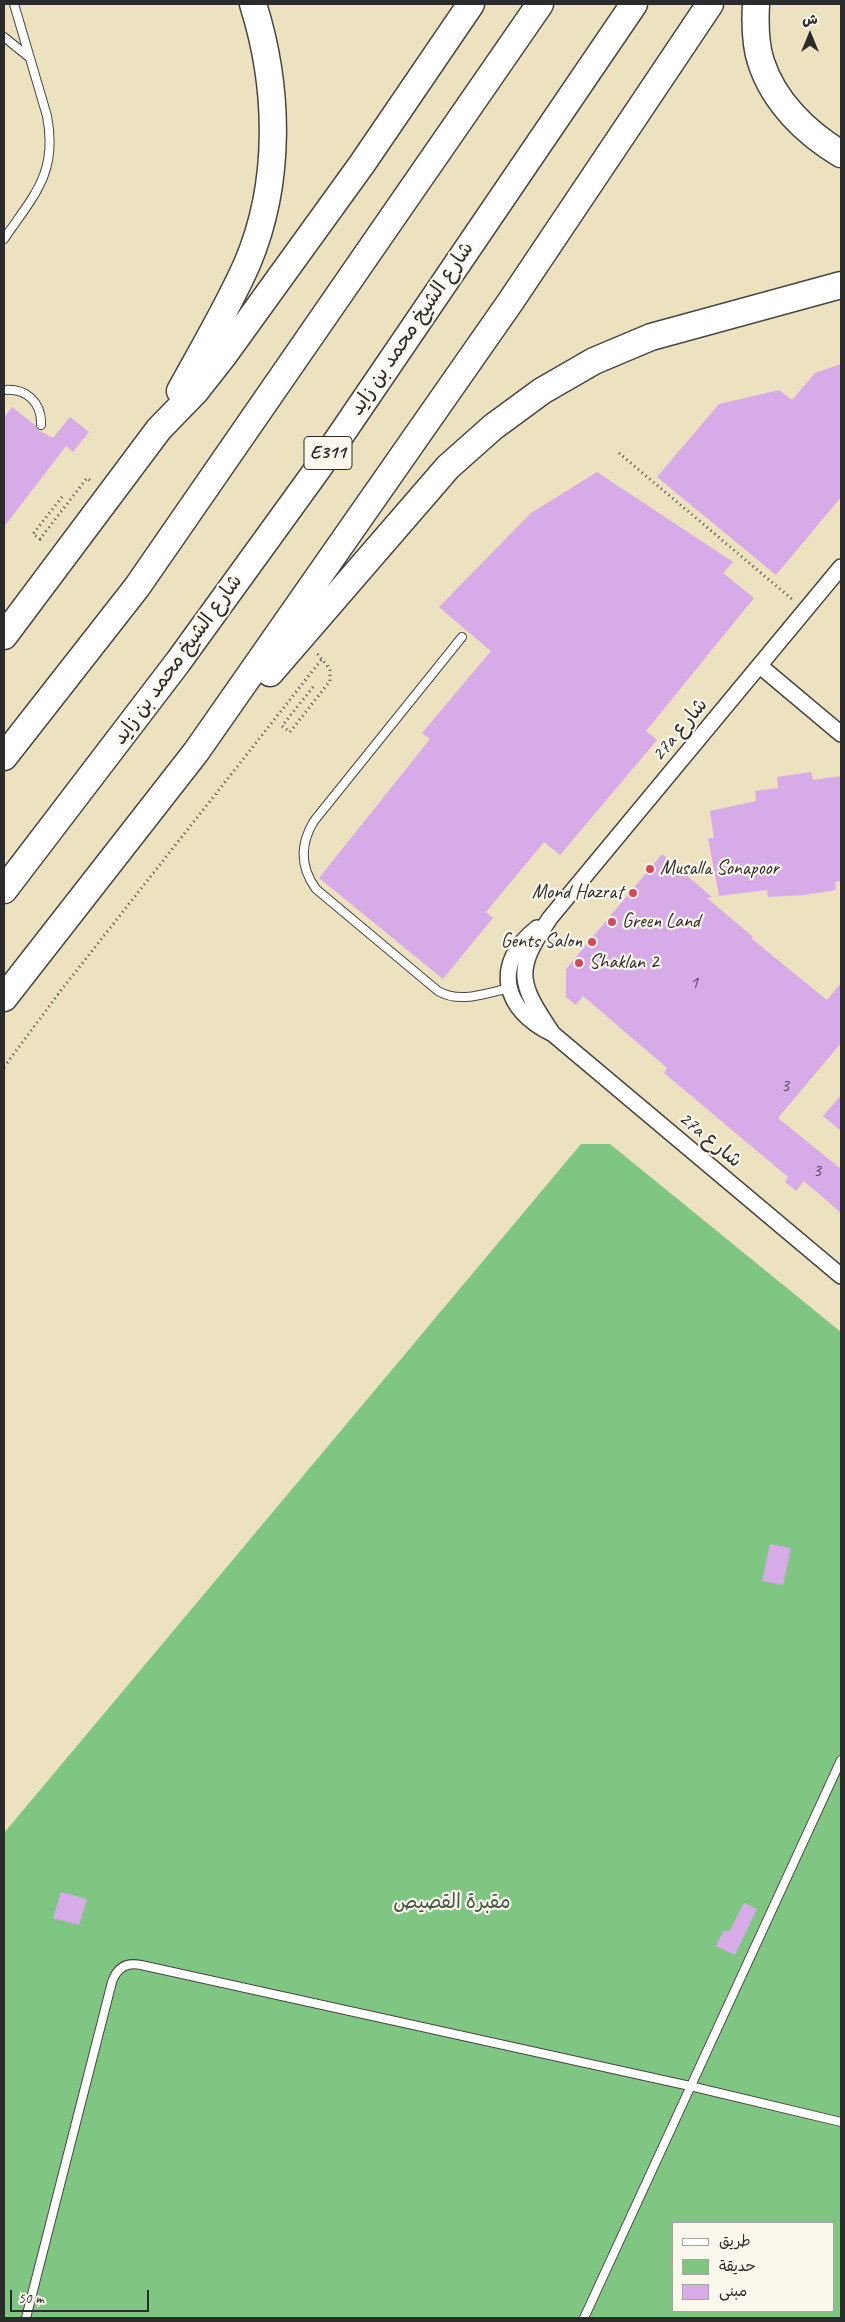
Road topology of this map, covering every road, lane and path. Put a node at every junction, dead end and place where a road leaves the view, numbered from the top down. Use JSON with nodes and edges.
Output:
{"nodes":[{"id":1,"x":14,"y":4,"type":"edge"},
{"id":2,"x":252,"y":4,"type":"edge"},
{"id":3,"x":470,"y":4,"type":"edge"},
{"id":4,"x":540,"y":4,"type":"edge"},
{"id":5,"x":634,"y":4,"type":"edge"},
{"id":6,"x":710,"y":4,"type":"edge"},
{"id":7,"x":756,"y":4,"type":"edge"},
{"id":8,"x":4,"y":37,"type":"edge"},
{"id":9,"x":30,"y":58,"type":"junction"},
{"id":10,"x":841,"y":154,"type":"edge"},
{"id":11,"x":4,"y":239,"type":"edge"},
{"id":12,"x":841,"y":285,"type":"edge"},
{"id":13,"x":4,"y":390,"type":"edge"},
{"id":14,"x":42,"y":425,"type":"dead end"},
{"id":15,"x":159,"y":428,"type":"junction"},
{"id":16,"x":619,"y":453,"type":"dead end"},
{"id":17,"x":77,"y":492,"type":"dead end"},
{"id":18,"x":62,"y":497,"type":"dead end"},
{"id":19,"x":841,"y":567,"type":"edge"},
{"id":20,"x":805,"y":610,"type":"junction"},
{"id":21,"x":4,"y":636,"type":"edge"},
{"id":22,"x":301,"y":636,"type":"junction"},
{"id":23,"x":462,"y":637,"type":"dead end"},
{"id":24,"x":322,"y":659,"type":"junction"},
{"id":25,"x":760,"y":666,"type":"junction"},
{"id":26,"x":314,"y":687,"type":"dead end"},
{"id":27,"x":841,"y":734,"type":"edge"},
{"id":28,"x":196,"y":752,"type":"junction"},
{"id":29,"x":4,"y":758,"type":"edge"},
{"id":30,"x":4,"y":890,"type":"edge"},
{"id":31,"x":550,"y":918,"type":"junction"},
{"id":32,"x":510,"y":988,"type":"junction"},
{"id":33,"x":4,"y":998,"type":"edge"},
{"id":34,"x":553,"y":1034,"type":"junction"},
{"id":35,"x":4,"y":1067,"type":"edge"},
{"id":36,"x":841,"y":1276,"type":"edge"},
{"id":37,"x":841,"y":1760,"type":"edge"},
{"id":38,"x":690,"y":2086,"type":"junction"},
{"id":39,"x":841,"y":2122,"type":"edge"},
{"id":40,"x":26,"y":2318,"type":"edge"},
{"id":41,"x":584,"y":2318,"type":"edge"}],
"edges":[{"from":1,"to":9,"type":"lane"},
{"from":2,"to":15,"type":"highway"},
{"from":3,"to":15,"type":"highway"},
{"from":4,"to":29,"type":"highway"},
{"from":5,"to":30,"type":"highway","name":"شارع الشيخ محمد بن زايد","number":"E311"},
{"from":6,"to":28,"type":"highway"},
{"from":7,"to":10,"type":"highway"},
{"from":8,"to":9,"type":"lane"},
{"from":9,"to":11,"type":"lane"},
{"from":12,"to":22,"type":"highway"},
{"from":13,"to":14,"type":"lane"},
{"from":15,"to":21,"type":"highway"},
{"from":16,"to":20,"type":"path"},
{"from":17,"to":18,"type":"path"},
{"from":19,"to":20,"type":"street","name":"27a شارع"},
{"from":20,"to":25,"type":"street","name":"27a شارع"},
{"from":22,"to":24,"type":"path"},
{"from":22,"to":28,"type":"highway"},
{"from":23,"to":32,"type":"lane"},
{"from":24,"to":26,"type":"path"},
{"from":24,"to":35,"type":"path"},
{"from":25,"to":27,"type":"street"},
{"from":25,"to":31,"type":"street","name":"27a شارع"},
{"from":28,"to":33,"type":"highway"},
{"from":31,"to":32,"type":"street","name":"27a شارع"},
{"from":31,"to":34,"type":"street","name":"27a شارع"},
{"from":32,"to":34,"type":"street","name":"27a شارع"},
{"from":34,"to":36,"type":"street","name":"27a شارع"},
{"from":37,"to":38,"type":"lane"},
{"from":38,"to":39,"type":"lane"},
{"from":38,"to":40,"type":"lane"},
{"from":38,"to":41,"type":"lane"}]}
